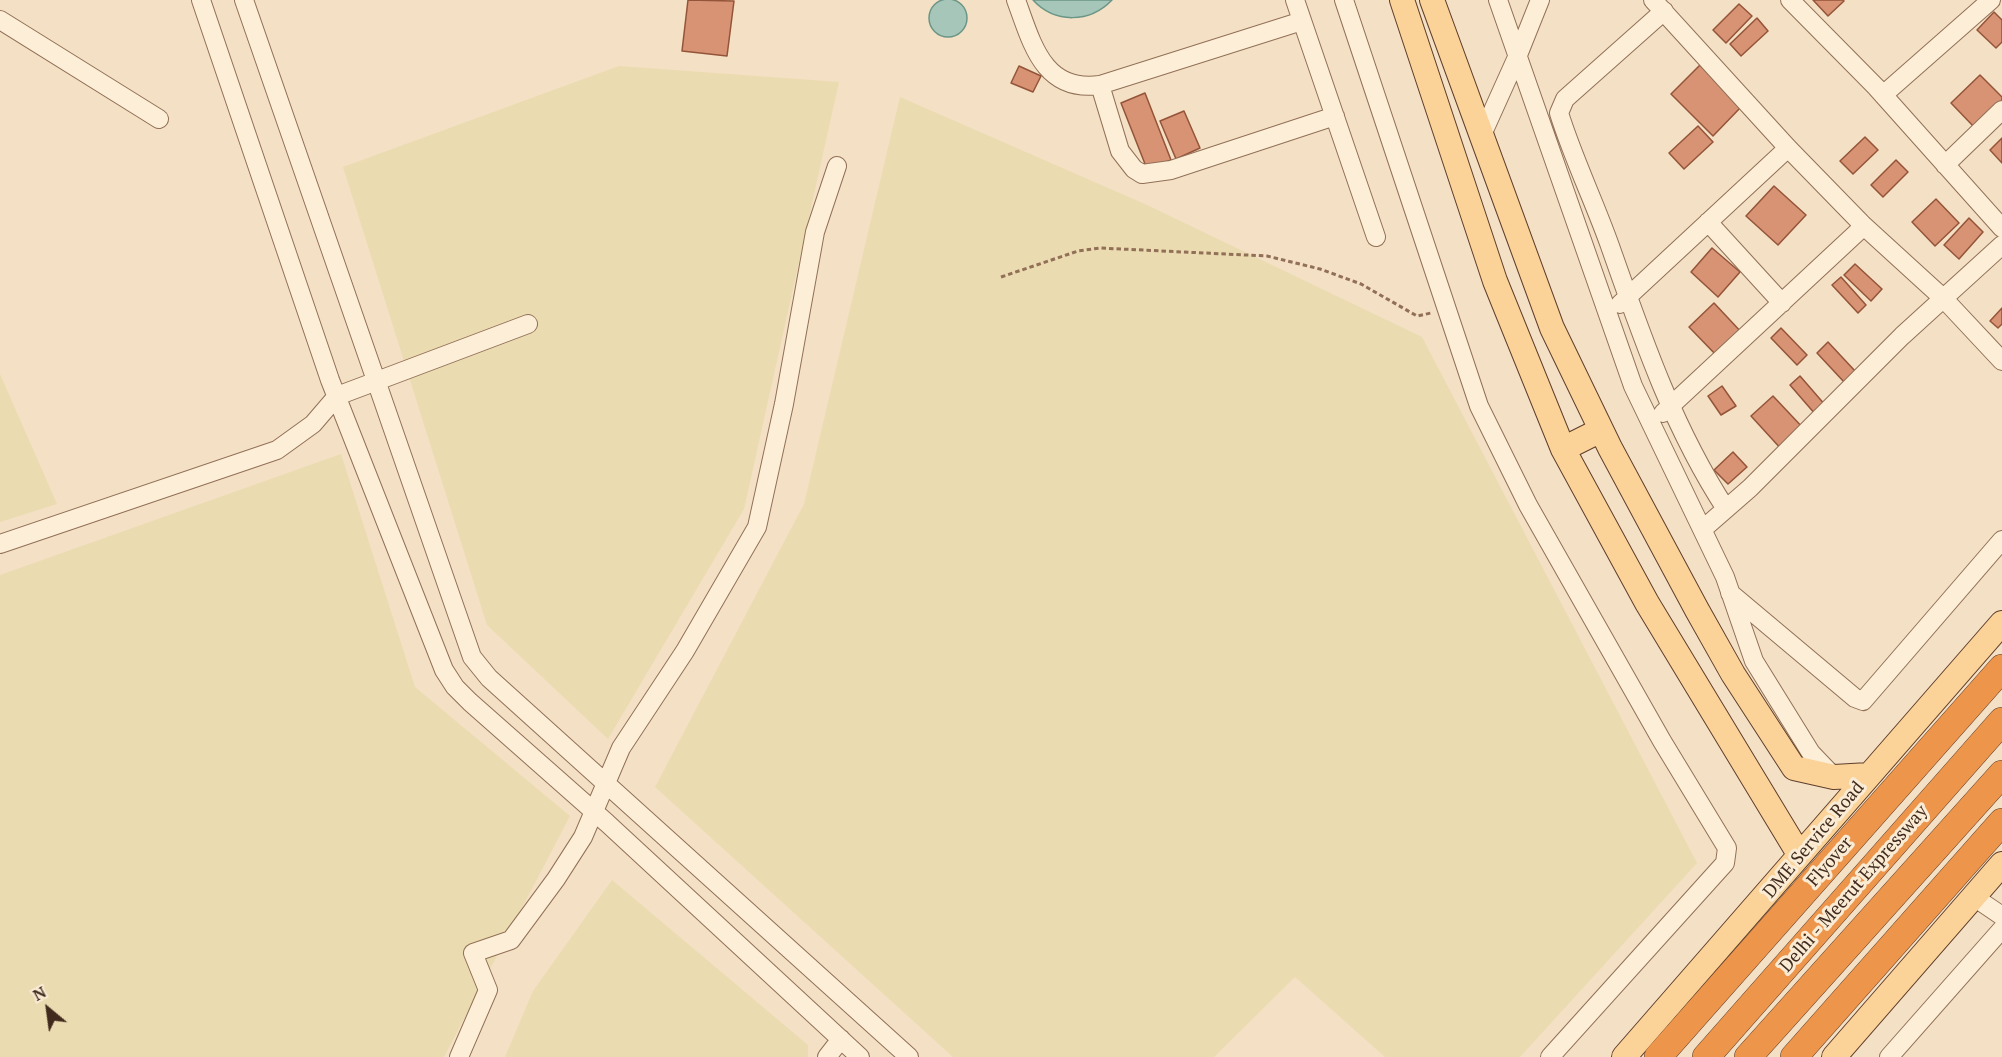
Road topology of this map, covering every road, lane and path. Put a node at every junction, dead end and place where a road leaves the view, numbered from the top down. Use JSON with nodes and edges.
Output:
{"nodes":[{"id":1,"x":201,"y":0,"type":"edge"},
{"id":2,"x":244,"y":0,"type":"edge"},
{"id":3,"x":1016,"y":0,"type":"edge"},
{"id":4,"x":1295,"y":0,"type":"edge"},
{"id":5,"x":1344,"y":0,"type":"edge"},
{"id":6,"x":1402,"y":0,"type":"edge"},
{"id":7,"x":1432,"y":0,"type":"edge"},
{"id":8,"x":1498,"y":0,"type":"edge"},
{"id":9,"x":1540,"y":0,"type":"edge"},
{"id":10,"x":1790,"y":0,"type":"edge"},
{"id":11,"x":1991,"y":0,"type":"edge"},
{"id":12,"x":1659,"y":6,"type":"edge"},
{"id":13,"x":0,"y":20,"type":"edge"},
{"id":14,"x":1302,"y":21,"type":"junction"},
{"id":15,"x":1518,"y":55,"type":"junction"},
{"id":16,"x":1100,"y":85,"type":"junction"},
{"id":17,"x":1883,"y":95,"type":"junction"},
{"id":18,"x":2002,"y":110,"type":"edge"},
{"id":19,"x":1335,"y":116,"type":"junction"},
{"id":20,"x":159,"y":119,"type":"dead end"},
{"id":21,"x":1550,"y":119,"type":"junction"},
{"id":22,"x":1481,"y":137,"type":"junction"},
{"id":23,"x":1788,"y":148,"type":"junction"},
{"id":24,"x":1945,"y":165,"type":"junction"},
{"id":25,"x":837,"y":166,"type":"dead end"},
{"id":26,"x":1708,"y":222,"type":"junction"},
{"id":27,"x":1864,"y":226,"type":"junction"},
{"id":28,"x":2002,"y":228,"type":"edge"},
{"id":29,"x":1376,"y":237,"type":"dead end"},
{"id":30,"x":2002,"y":245,"type":"edge"},
{"id":31,"x":1001,"y":277,"type":"dead end"},
{"id":32,"x":1628,"y":296,"type":"junction"},
{"id":33,"x":1944,"y":299,"type":"junction"},
{"id":34,"x":1782,"y":303,"type":"junction"},
{"id":35,"x":1446,"y":306,"type":"junction"},
{"id":36,"x":1608,"y":315,"type":"junction"},
{"id":37,"x":528,"y":324,"type":"dead end"},
{"id":38,"x":2002,"y":361,"type":"edge"},
{"id":39,"x":375,"y":380,"type":"junction"},
{"id":40,"x":336,"y":396,"type":"junction"},
{"id":41,"x":1671,"y":407,"type":"junction"},
{"id":42,"x":1650,"y":423,"type":"junction"},
{"id":43,"x":1601,"y":430,"type":"junction"},
{"id":44,"x":1563,"y":449,"type":"junction"},
{"id":45,"x":1726,"y":509,"type":"junction"},
{"id":46,"x":1703,"y":529,"type":"junction"},
{"id":47,"x":2002,"y":540,"type":"edge"},
{"id":48,"x":0,"y":544,"type":"edge"},
{"id":49,"x":1729,"y":592,"type":"junction"},
{"id":50,"x":2002,"y":623,"type":"edge"},
{"id":51,"x":2002,"y":668,"type":"edge"},
{"id":52,"x":2002,"y":721,"type":"edge"},
{"id":53,"x":2002,"y":774,"type":"edge"},
{"id":54,"x":1869,"y":776,"type":"junction"},
{"id":55,"x":1834,"y":777,"type":"junction"},
{"id":56,"x":605,"y":783,"type":"junction"},
{"id":57,"x":606,"y":822,"type":"junction"},
{"id":58,"x":2002,"y":822,"type":"edge"},
{"id":59,"x":1799,"y":854,"type":"junction"},
{"id":60,"x":2002,"y":864,"type":"edge"},
{"id":61,"x":1974,"y":897,"type":"junction"},
{"id":62,"x":2002,"y":916,"type":"edge"},
{"id":63,"x":2002,"y":929,"type":"edge"},
{"id":64,"x":841,"y":1039,"type":"junction"},
{"id":65,"x":459,"y":1057,"type":"edge"},
{"id":66,"x":826,"y":1057,"type":"edge"},
{"id":67,"x":860,"y":1057,"type":"edge"},
{"id":68,"x":909,"y":1057,"type":"edge"},
{"id":69,"x":1550,"y":1057,"type":"edge"},
{"id":70,"x":1624,"y":1057,"type":"edge"},
{"id":71,"x":1658,"y":1057,"type":"edge"},
{"id":72,"x":1706,"y":1057,"type":"edge"},
{"id":73,"x":1748,"y":1057,"type":"edge"},
{"id":74,"x":1794,"y":1057,"type":"edge"},
{"id":75,"x":1834,"y":1057,"type":"edge"},
{"id":76,"x":1889,"y":1057,"type":"edge"}],
"edges":[{"from":1,"to":40,"type":"street"},
{"from":2,"to":39,"type":"street"},
{"from":3,"to":16,"type":"street"},
{"from":4,"to":14,"type":"street"},
{"from":5,"to":35,"type":"street"},
{"from":6,"to":44,"type":"main road"},
{"from":7,"to":22,"type":"main road"},
{"from":8,"to":15,"type":"street"},
{"from":9,"to":15,"type":"street"},
{"from":10,"to":17,"type":"street"},
{"from":11,"to":17,"type":"street"},
{"from":12,"to":21,"type":"street"},
{"from":12,"to":23,"type":"street"},
{"from":13,"to":20,"type":"street"},
{"from":14,"to":16,"type":"street"},
{"from":14,"to":19,"type":"street"},
{"from":15,"to":21,"type":"street"},
{"from":15,"to":22,"type":"street"},
{"from":16,"to":19,"type":"street"},
{"from":17,"to":24,"type":"street"},
{"from":18,"to":24,"type":"street"},
{"from":19,"to":29,"type":"street"},
{"from":21,"to":32,"type":"street"},
{"from":21,"to":36,"type":"street"},
{"from":22,"to":43,"type":"main road"},
{"from":23,"to":26,"type":"street"},
{"from":23,"to":27,"type":"street"},
{"from":24,"to":28,"type":"street"},
{"from":25,"to":56,"type":"street"},
{"from":26,"to":32,"type":"street"},
{"from":26,"to":34,"type":"street"},
{"from":27,"to":33,"type":"street"},
{"from":27,"to":34,"type":"street"},
{"from":30,"to":33,"type":"street"},
{"from":31,"to":35,"type":"path"},
{"from":32,"to":36,"type":"street"},
{"from":32,"to":41,"type":"street"},
{"from":33,"to":38,"type":"street"},
{"from":33,"to":45,"type":"street"},
{"from":34,"to":41,"type":"street"},
{"from":35,"to":69,"type":"street"},
{"from":36,"to":42,"type":"street"},
{"from":37,"to":39,"type":"street"},
{"from":39,"to":40,"type":"street"},
{"from":39,"to":56,"type":"street"},
{"from":40,"to":48,"type":"street"},
{"from":40,"to":57,"type":"street"},
{"from":41,"to":42,"type":"street"},
{"from":41,"to":45,"type":"street"},
{"from":42,"to":46,"type":"street"},
{"from":43,"to":44,"type":"main road"},
{"from":43,"to":55,"type":"main road"},
{"from":44,"to":59,"type":"main road"},
{"from":45,"to":46,"type":"street"},
{"from":46,"to":49,"type":"street"},
{"from":47,"to":49,"type":"street"},
{"from":49,"to":55,"type":"street"},
{"from":50,"to":54,"type":"main road","name":"DME Service Road"},
{"from":51,"to":71,"type":"highway","name":"Flyover"},
{"from":52,"to":72,"type":"highway","name":"Delhi - Meerut Expressway"},
{"from":53,"to":73,"type":"highway","name":"Delhi - Meerut Expressway"},
{"from":54,"to":55,"type":"main road"},
{"from":54,"to":59,"type":"main road","name":"DME Service Road"},
{"from":56,"to":57,"type":"street"},
{"from":56,"to":68,"type":"street"},
{"from":57,"to":64,"type":"street"},
{"from":57,"to":65,"type":"street"},
{"from":58,"to":74,"type":"highway"},
{"from":59,"to":70,"type":"main road","name":"DME Service Road"},
{"from":60,"to":61,"type":"main road"},
{"from":61,"to":62,"type":"street"},
{"from":61,"to":75,"type":"main road"},
{"from":63,"to":76,"type":"street"},
{"from":64,"to":66,"type":"street"},
{"from":64,"to":67,"type":"street"}]}
